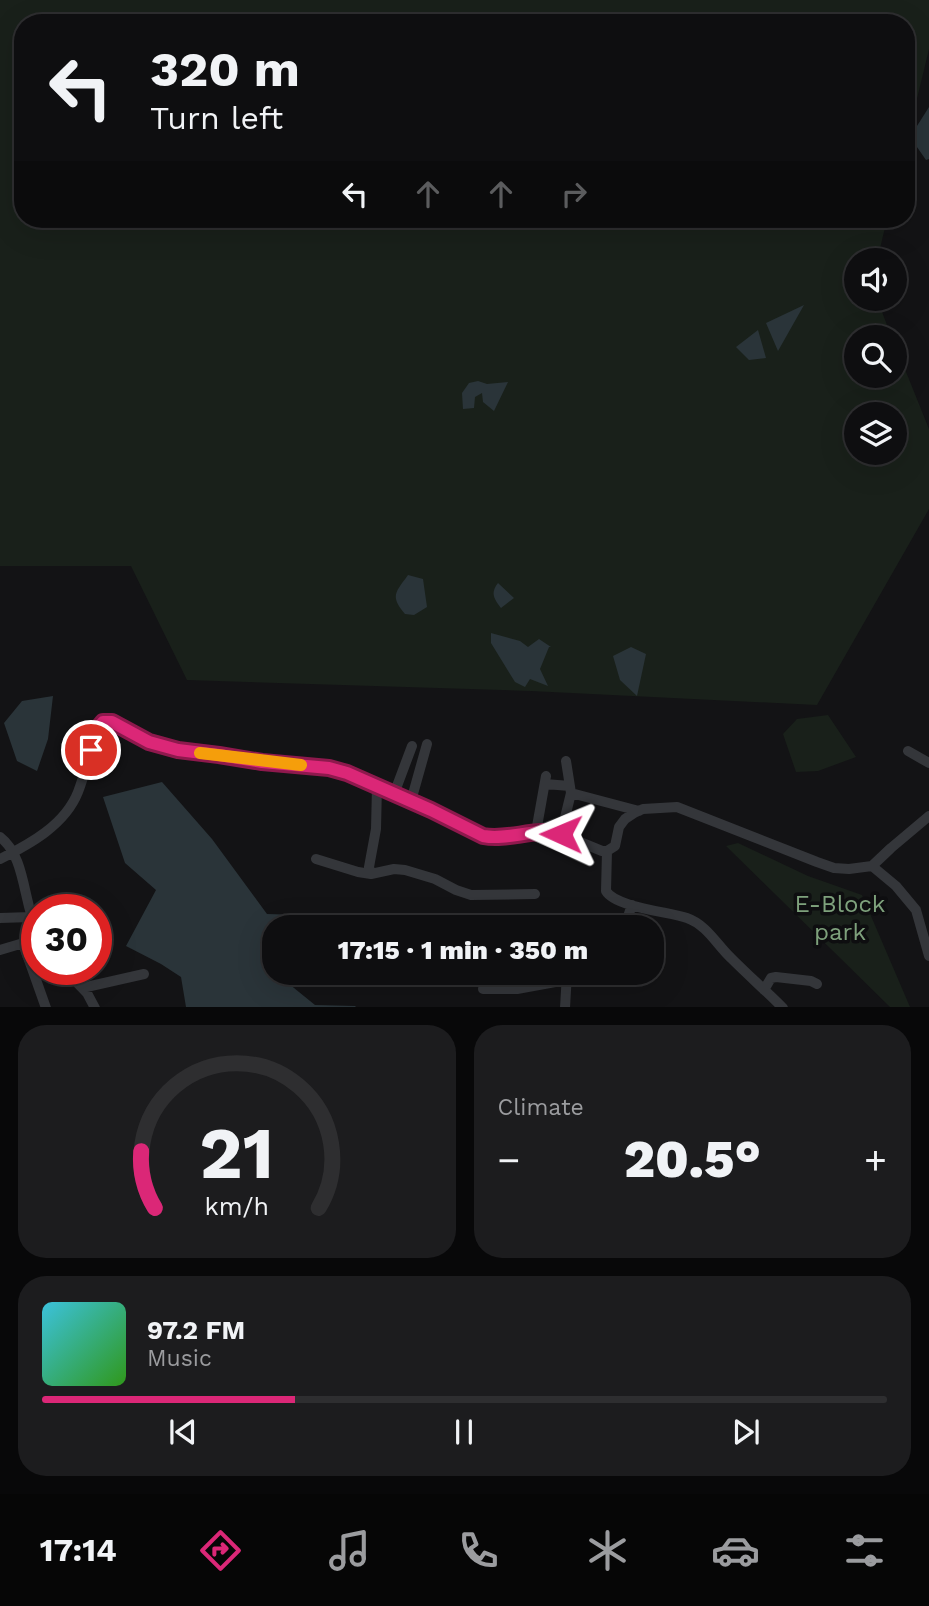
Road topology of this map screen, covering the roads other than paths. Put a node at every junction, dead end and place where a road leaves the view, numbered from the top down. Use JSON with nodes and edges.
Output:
{"nodes":[{"id":1,"x":426,"y":744,"type":"dead end"},
{"id":2,"x":412,"y":746,"type":"dead end"},
{"id":3,"x":908,"y":751,"type":"dead end"},
{"id":4,"x":566,"y":761,"type":"dead end"},
{"id":5,"x":929,"y":763,"type":"edge"},
{"id":6,"x":377,"y":786,"type":"junction"},
{"id":7,"x":571,"y":790,"type":"junction"},
{"id":8,"x":394,"y":794,"type":"junction"},
{"id":9,"x":411,"y":802,"type":"junction"},
{"id":10,"x":639,"y":811,"type":"junction"},
{"id":11,"x":929,"y":816,"type":"edge"},
{"id":12,"x":536,"y":832,"type":"junction"},
{"id":13,"x":561,"y":834,"type":"junction"},
{"id":14,"x":0,"y":837,"type":"edge"},
{"id":15,"x":607,"y":851,"type":"junction"},
{"id":16,"x":14,"y":852,"type":"junction"},
{"id":17,"x":0,"y":859,"type":"edge"},
{"id":18,"x":316,"y":859,"type":"dead end"},
{"id":19,"x":872,"y":866,"type":"junction"},
{"id":20,"x":371,"y":874,"type":"junction"},
{"id":21,"x":25,"y":894,"type":"edge"},
{"id":22,"x":535,"y":894,"type":"dead end"},
{"id":23,"x":632,"y":905,"type":"junction"},
{"id":24,"x":629,"y":915,"type":"edge"},
{"id":25,"x":21,"y":917,"type":"edge"},
{"id":26,"x":0,"y":918,"type":"edge"},
{"id":27,"x":924,"y":918,"type":"edge"},
{"id":28,"x":21,"y":944,"type":"edge"},
{"id":29,"x":0,"y":950,"type":"edge"},
{"id":30,"x":929,"y":956,"type":"edge"},
{"id":31,"x":144,"y":974,"type":"dead end"},
{"id":32,"x":817,"y":984,"type":"dead end"},
{"id":33,"x":38,"y":985,"type":"edge"},
{"id":34,"x":79,"y":985,"type":"edge"},
{"id":35,"x":533,"y":985,"type":"edge"},
{"id":36,"x":566,"y":985,"type":"edge"},
{"id":37,"x":82,"y":988,"type":"junction"},
{"id":38,"x":483,"y":989,"type":"dead end"},
{"id":39,"x":764,"y":990,"type":"junction"},
{"id":40,"x":46,"y":1007,"type":"edge"},
{"id":41,"x":95,"y":1007,"type":"edge"},
{"id":42,"x":565,"y":1007,"type":"edge"},
{"id":43,"x":783,"y":1007,"type":"edge"}],
"edges":[{"from":1,"to":9,"type":"street"},
{"from":2,"to":8,"type":"street"},
{"from":3,"to":5,"type":"street"},
{"from":4,"to":7,"type":"street"},
{"from":6,"to":8,"type":"street"},
{"from":6,"to":16,"type":"street"},
{"from":6,"to":20,"type":"street"},
{"from":7,"to":10,"type":"street"},
{"from":7,"to":12,"type":"street"},
{"from":7,"to":13,"type":"street"},
{"from":8,"to":9,"type":"street"},
{"from":9,"to":12,"type":"street"},
{"from":10,"to":15,"type":"street"},
{"from":10,"to":19,"type":"street"},
{"from":11,"to":19,"type":"street"},
{"from":12,"to":13,"type":"street"},
{"from":13,"to":15,"type":"street"},
{"from":14,"to":16,"type":"street"},
{"from":15,"to":23,"type":"street"},
{"from":16,"to":17,"type":"street"},
{"from":16,"to":21,"type":"street"},
{"from":18,"to":20,"type":"street"},
{"from":19,"to":27,"type":"street"},
{"from":20,"to":22,"type":"street"},
{"from":23,"to":24,"type":"street"},
{"from":23,"to":39,"type":"street"},
{"from":25,"to":26,"type":"street"},
{"from":27,"to":30,"type":"street"},
{"from":28,"to":29,"type":"street"},
{"from":31,"to":37,"type":"street"},
{"from":32,"to":39,"type":"street"},
{"from":33,"to":40,"type":"street"},
{"from":34,"to":37,"type":"street"},
{"from":35,"to":38,"type":"street"},
{"from":36,"to":42,"type":"street"},
{"from":37,"to":41,"type":"street"},
{"from":39,"to":43,"type":"street"}]}
